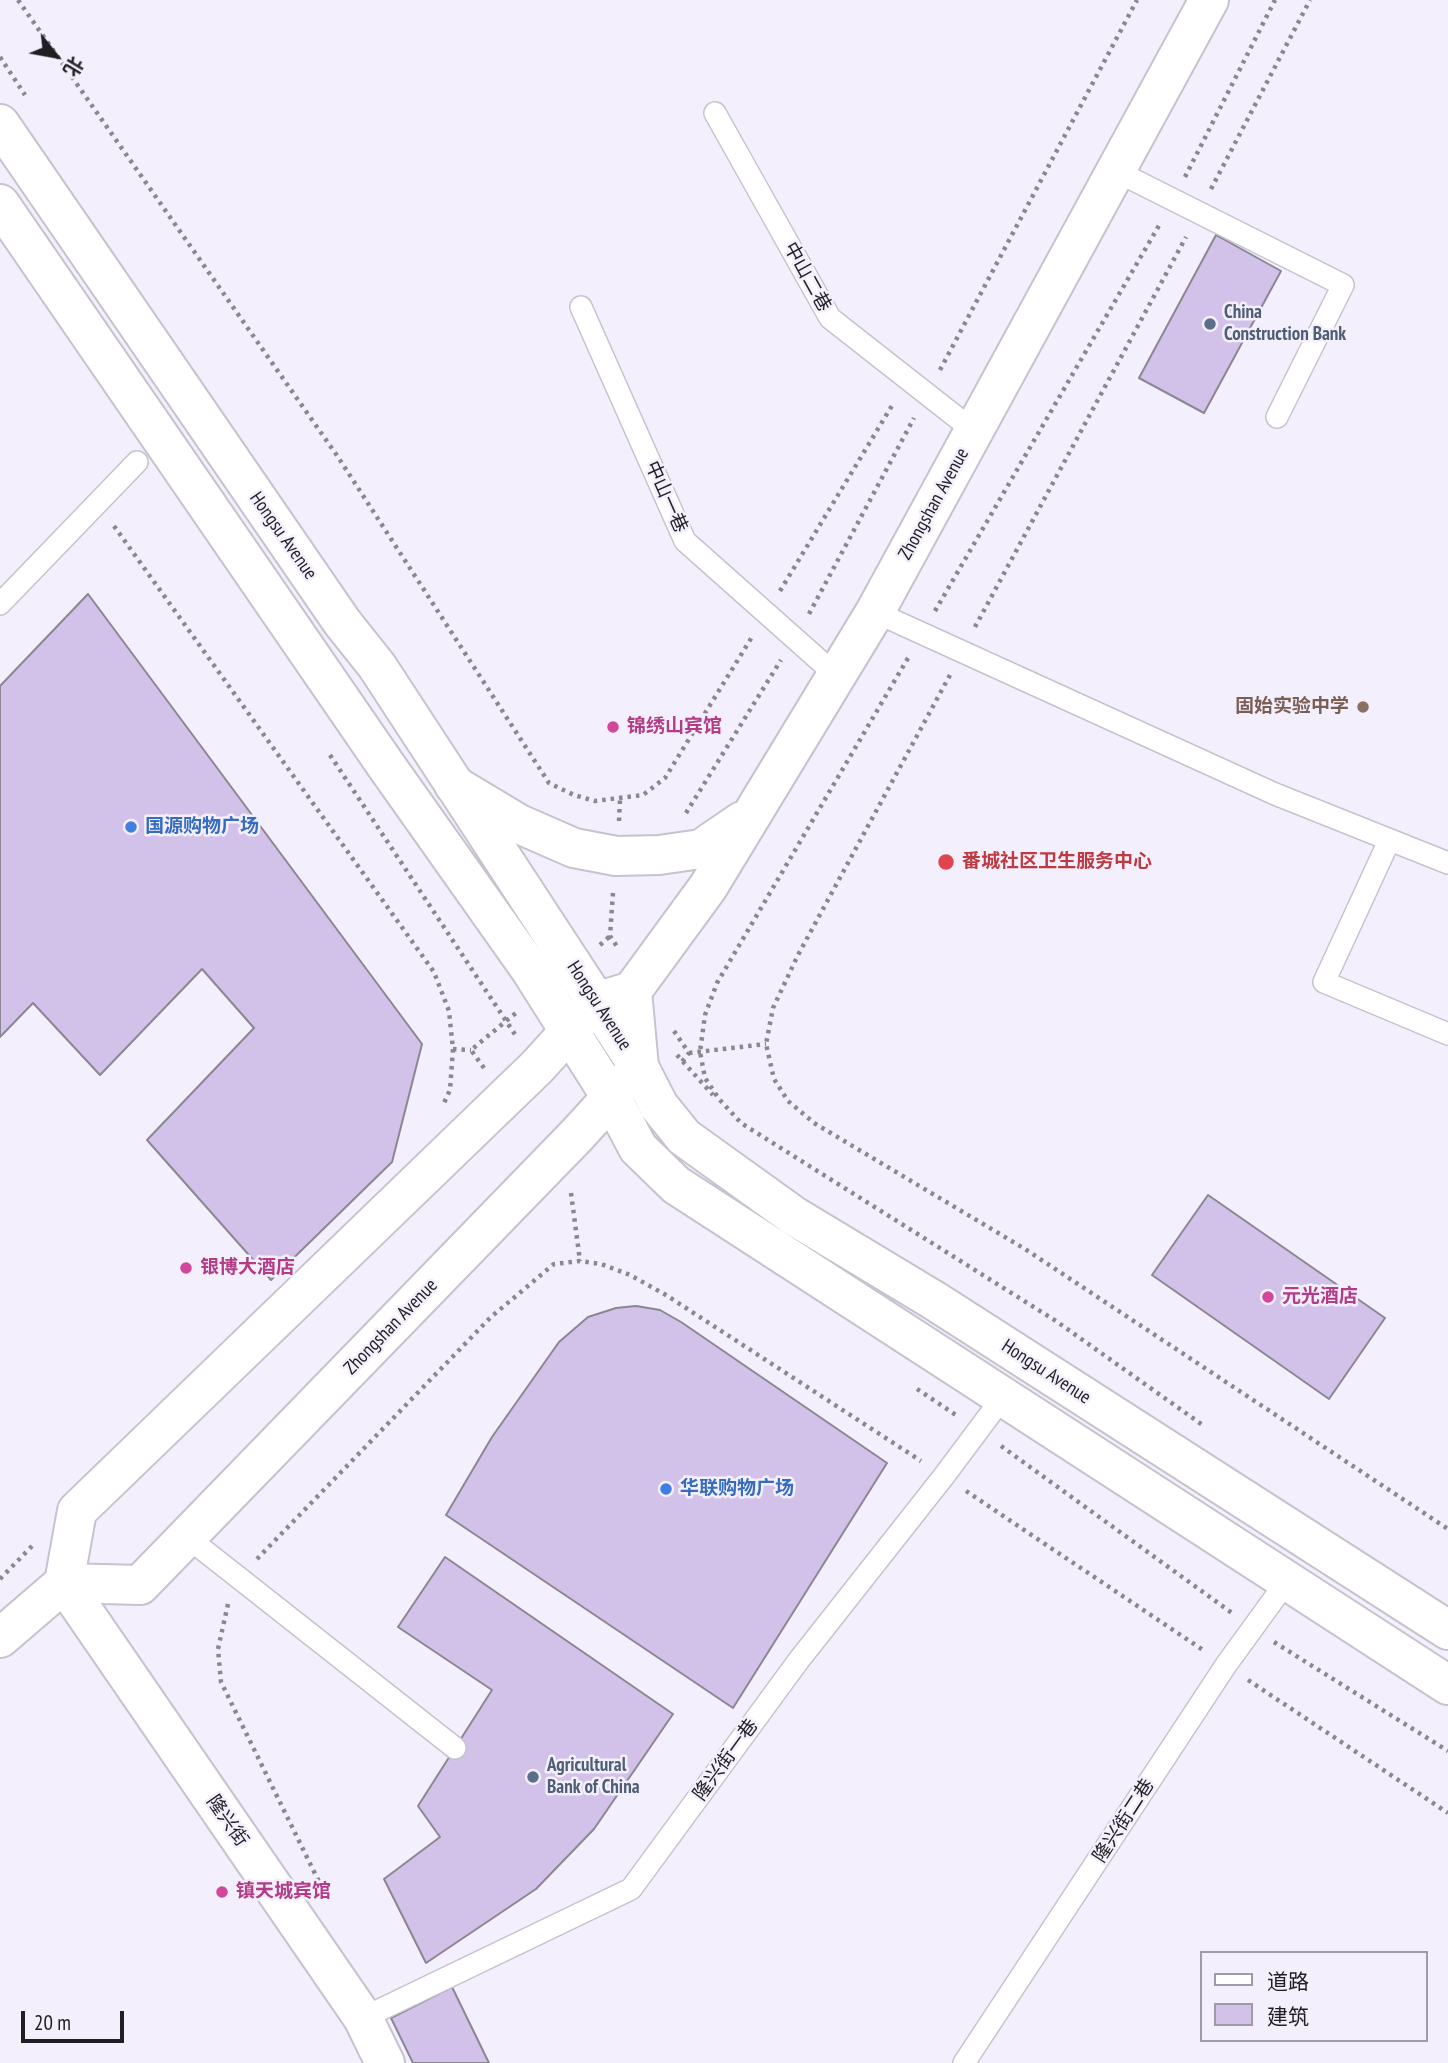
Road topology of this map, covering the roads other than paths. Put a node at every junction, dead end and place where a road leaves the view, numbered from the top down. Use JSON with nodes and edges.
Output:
{"nodes":[{"id":1,"x":1209,"y":0,"type":"edge"},
{"id":2,"x":715,"y":113,"type":"dead end"},
{"id":3,"x":0,"y":124,"type":"edge"},
{"id":4,"x":1115,"y":171,"type":"junction"},
{"id":5,"x":0,"y":204,"type":"edge"},
{"id":6,"x":581,"y":307,"type":"dead end"},
{"id":7,"x":1277,"y":417,"type":"dead end"},
{"id":8,"x":974,"y":431,"type":"junction"},
{"id":9,"x":137,"y":462,"type":"dead end"},
{"id":10,"x":0,"y":604,"type":"edge"},
{"id":11,"x":874,"y":612,"type":"junction"},
{"id":12,"x":837,"y":676,"type":"junction"},
{"id":13,"x":454,"y":785,"type":"junction"},
{"id":14,"x":752,"y":814,"type":"junction"},
{"id":15,"x":1389,"y":841,"type":"junction"},
{"id":16,"x":1448,"y":863,"type":"edge"},
{"id":17,"x":632,"y":991,"type":"junction"},
{"id":18,"x":596,"y":1002,"type":"junction"},
{"id":19,"x":569,"y":1031,"type":"junction"},
{"id":20,"x":1448,"y":1034,"type":"edge"},
{"id":21,"x":639,"y":1067,"type":"junction"},
{"id":22,"x":611,"y":1097,"type":"junction"},
{"id":23,"x":1003,"y":1396,"type":"junction"},
{"id":24,"x":187,"y":1537,"type":"junction"},
{"id":25,"x":1287,"y":1581,"type":"junction"},
{"id":26,"x":64,"y":1583,"type":"junction"},
{"id":27,"x":1448,"y":1630,"type":"edge"},
{"id":28,"x":0,"y":1638,"type":"edge"},
{"id":29,"x":1448,"y":1685,"type":"edge"},
{"id":30,"x":455,"y":1748,"type":"dead end"},
{"id":31,"x":363,"y":2018,"type":"junction"},
{"id":32,"x":385,"y":2063,"type":"edge"},
{"id":33,"x":964,"y":2063,"type":"edge"}],
"edges":[{"from":1,"to":4,"type":"main road","name":"Zhongshan Avenue"},
{"from":2,"to":8,"type":"lane","name":"中山二巷"},
{"from":3,"to":13,"type":"main road","name":"Hongsu Avenue"},
{"from":4,"to":7,"type":"lane"},
{"from":4,"to":8,"type":"main road","name":"Zhongshan Avenue"},
{"from":5,"to":19,"type":"main road","name":"Hongsu Avenue"},
{"from":6,"to":12,"type":"lane","name":"中山一巷"},
{"from":8,"to":11,"type":"main road","name":"Zhongshan Avenue"},
{"from":9,"to":10,"type":"lane"},
{"from":11,"to":12,"type":"main road","name":"Zhongshan Avenue"},
{"from":11,"to":15,"type":"lane"},
{"from":12,"to":14,"type":"main road","name":"Zhongshan Avenue"},
{"from":13,"to":14,"type":"main road"},
{"from":13,"to":18,"type":"main road","name":"Hongsu Avenue"},
{"from":14,"to":17,"type":"main road","name":"Zhongshan Avenue"},
{"from":15,"to":16,"type":"lane"},
{"from":15,"to":20,"type":"lane"},
{"from":17,"to":18,"type":"main road"},
{"from":17,"to":21,"type":"main road"},
{"from":18,"to":19,"type":"main road"},
{"from":18,"to":21,"type":"main road","name":"Hongsu Avenue"},
{"from":19,"to":22,"type":"main road","name":"Hongsu Avenue"},
{"from":19,"to":26,"type":"main road"},
{"from":21,"to":22,"type":"main road","name":"Zhongshan Avenue"},
{"from":21,"to":27,"type":"main road","name":"Hongsu Avenue"},
{"from":22,"to":23,"type":"main road","name":"Hongsu Avenue"},
{"from":22,"to":24,"type":"main road","name":"Zhongshan Avenue"},
{"from":23,"to":25,"type":"main road","name":"Hongsu Avenue"},
{"from":23,"to":31,"type":"lane","name":"隆兴街一巷"},
{"from":24,"to":26,"type":"main road","name":"Zhongshan Avenue"},
{"from":24,"to":30,"type":"lane"},
{"from":25,"to":29,"type":"main road","name":"Hongsu Avenue"},
{"from":25,"to":33,"type":"lane","name":"隆兴街二巷"},
{"from":26,"to":28,"type":"main road"},
{"from":26,"to":31,"type":"main road","name":"隆兴街"},
{"from":31,"to":32,"type":"main road","name":"隆兴街"}]}
